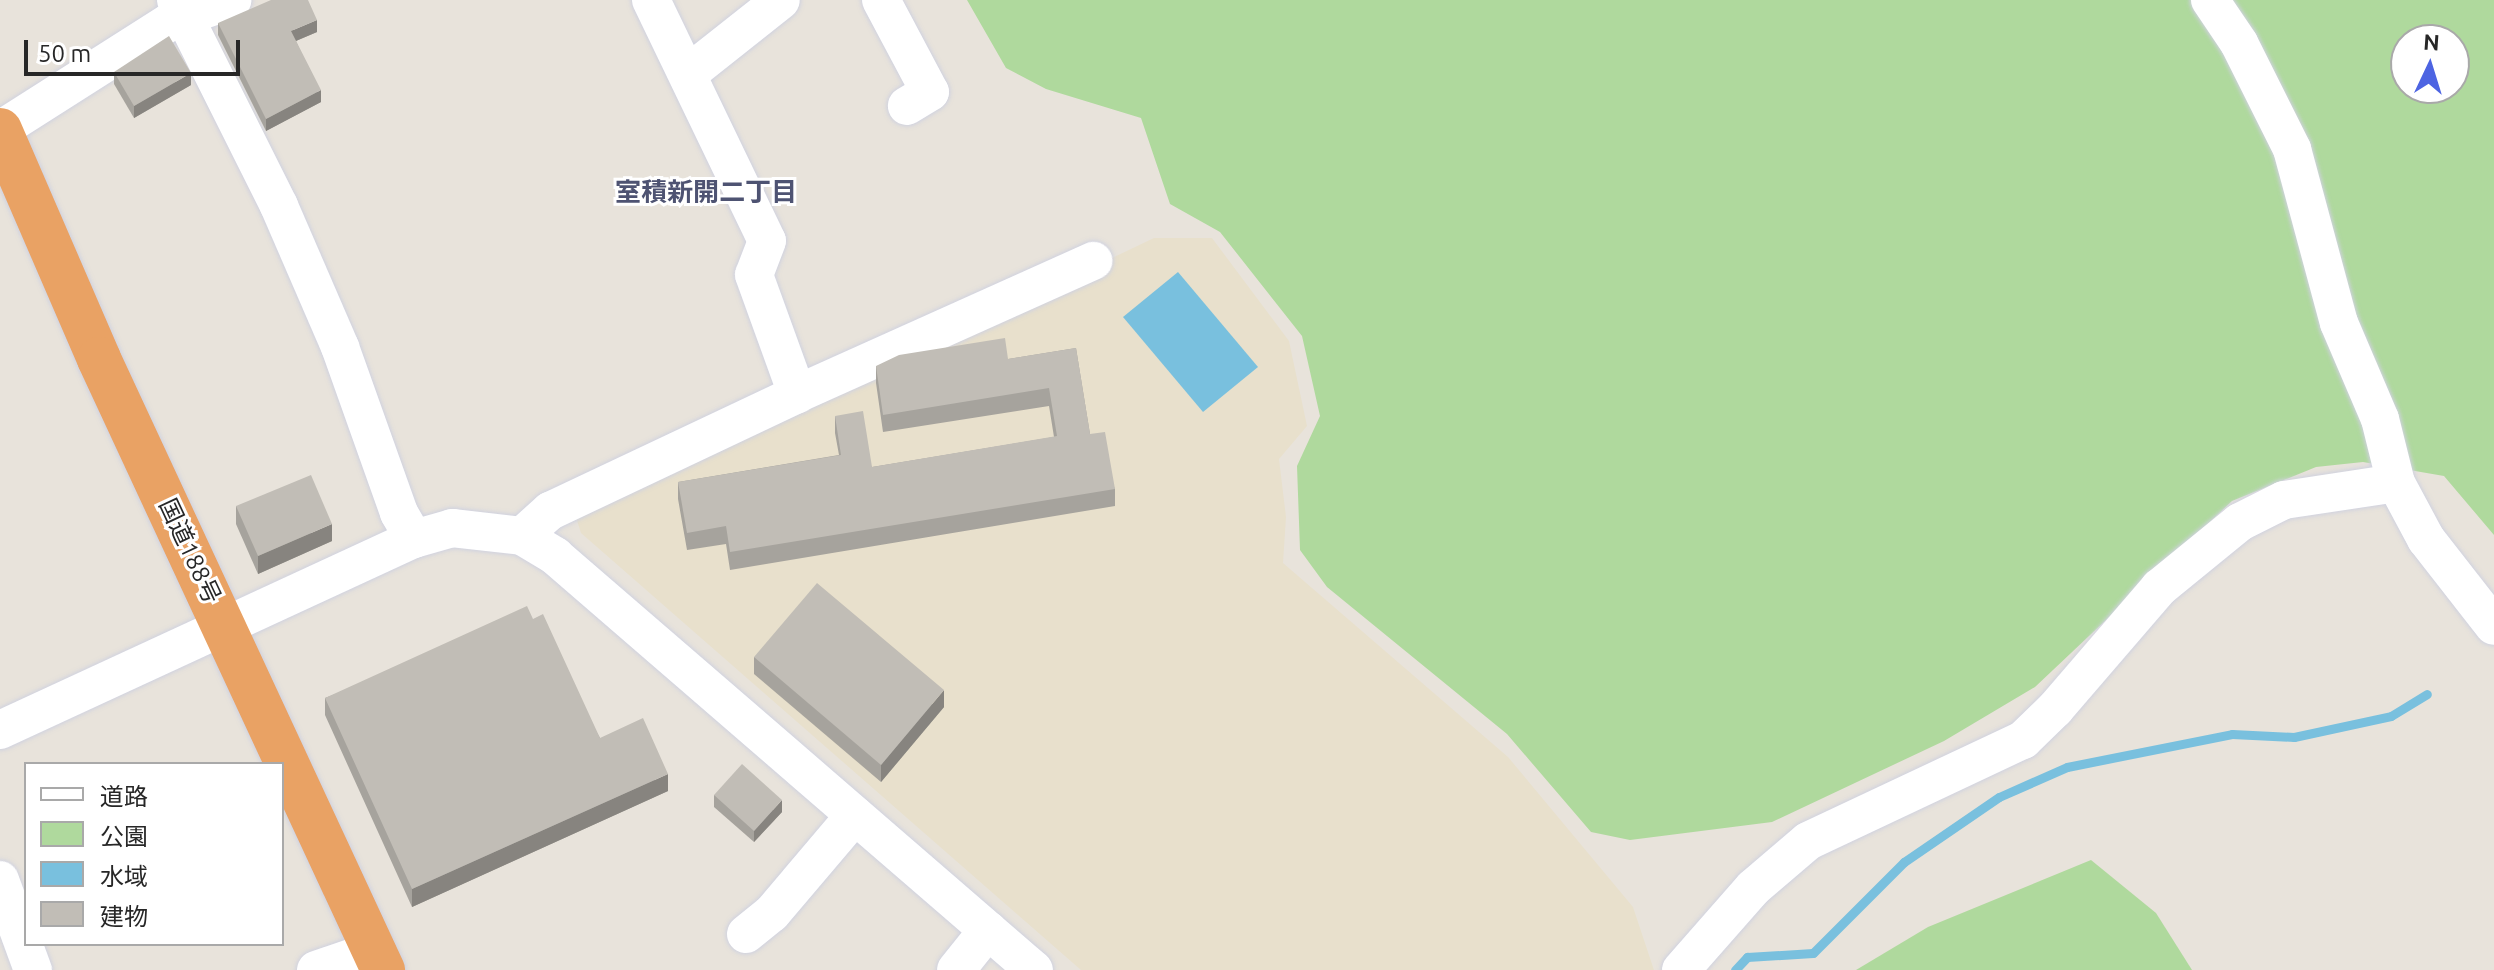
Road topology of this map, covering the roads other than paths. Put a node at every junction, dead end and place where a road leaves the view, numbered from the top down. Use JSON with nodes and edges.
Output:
{"nodes":[{"id":1,"x":232,"y":0,"type":"edge"},
{"id":2,"x":651,"y":0,"type":"edge"},
{"id":3,"x":781,"y":0,"type":"edge"},
{"id":4,"x":881,"y":0,"type":"edge"},
{"id":5,"x":2210,"y":0,"type":"edge"},
{"id":6,"x":181,"y":7,"type":"edge"},
{"id":7,"x":689,"y":73,"type":"junction"},
{"id":8,"x":907,"y":106,"type":"dead end"},
{"id":9,"x":0,"y":130,"type":"edge"},
{"id":10,"x":1093,"y":261,"type":"dead end"},
{"id":11,"x":797,"y":394,"type":"junction"},
{"id":12,"x":2396,"y":483,"type":"junction"},
{"id":13,"x":522,"y":536,"type":"junction"},
{"id":14,"x":414,"y":539,"type":"junction"},
{"id":15,"x":2494,"y":626,"type":"edge"},
{"id":16,"x":226,"y":627,"type":"junction"},
{"id":17,"x":0,"y":730,"type":"edge"},
{"id":18,"x":855,"y":815,"type":"junction"},
{"id":19,"x":0,"y":880,"type":"edge"},
{"id":20,"x":988,"y":930,"type":"junction"},
{"id":21,"x":746,"y":934,"type":"dead end"},
{"id":22,"x":24,"y":945,"type":"edge"},
{"id":23,"x":24,"y":946,"type":"edge"},
{"id":24,"x":378,"y":960,"type":"edge"},
{"id":25,"x":33,"y":970,"type":"edge"},
{"id":26,"x":316,"y":970,"type":"edge"},
{"id":27,"x":956,"y":970,"type":"edge"},
{"id":28,"x":1034,"y":970,"type":"edge"},
{"id":29,"x":1681,"y":970,"type":"edge"}],
"edges":[{"from":1,"to":6,"type":"street"},
{"from":2,"to":7,"type":"street"},
{"from":3,"to":7,"type":"street"},
{"from":4,"to":8,"type":"street"},
{"from":5,"to":12,"type":"street"},
{"from":6,"to":9,"type":"street"},
{"from":6,"to":14,"type":"street"},
{"from":7,"to":11,"type":"street"},
{"from":9,"to":16,"type":"highway","name":"国道188号"},
{"from":10,"to":11,"type":"street"},
{"from":11,"to":13,"type":"street"},
{"from":12,"to":15,"type":"street"},
{"from":12,"to":29,"type":"street"},
{"from":13,"to":14,"type":"street"},
{"from":13,"to":18,"type":"street"},
{"from":14,"to":16,"type":"street"},
{"from":16,"to":17,"type":"street"},
{"from":16,"to":24,"type":"highway","name":"国道188号"},
{"from":18,"to":20,"type":"street"},
{"from":18,"to":21,"type":"street"},
{"from":19,"to":22,"type":"street"},
{"from":20,"to":27,"type":"street"},
{"from":20,"to":28,"type":"street"},
{"from":23,"to":25,"type":"street"},
{"from":24,"to":26,"type":"street"}]}
